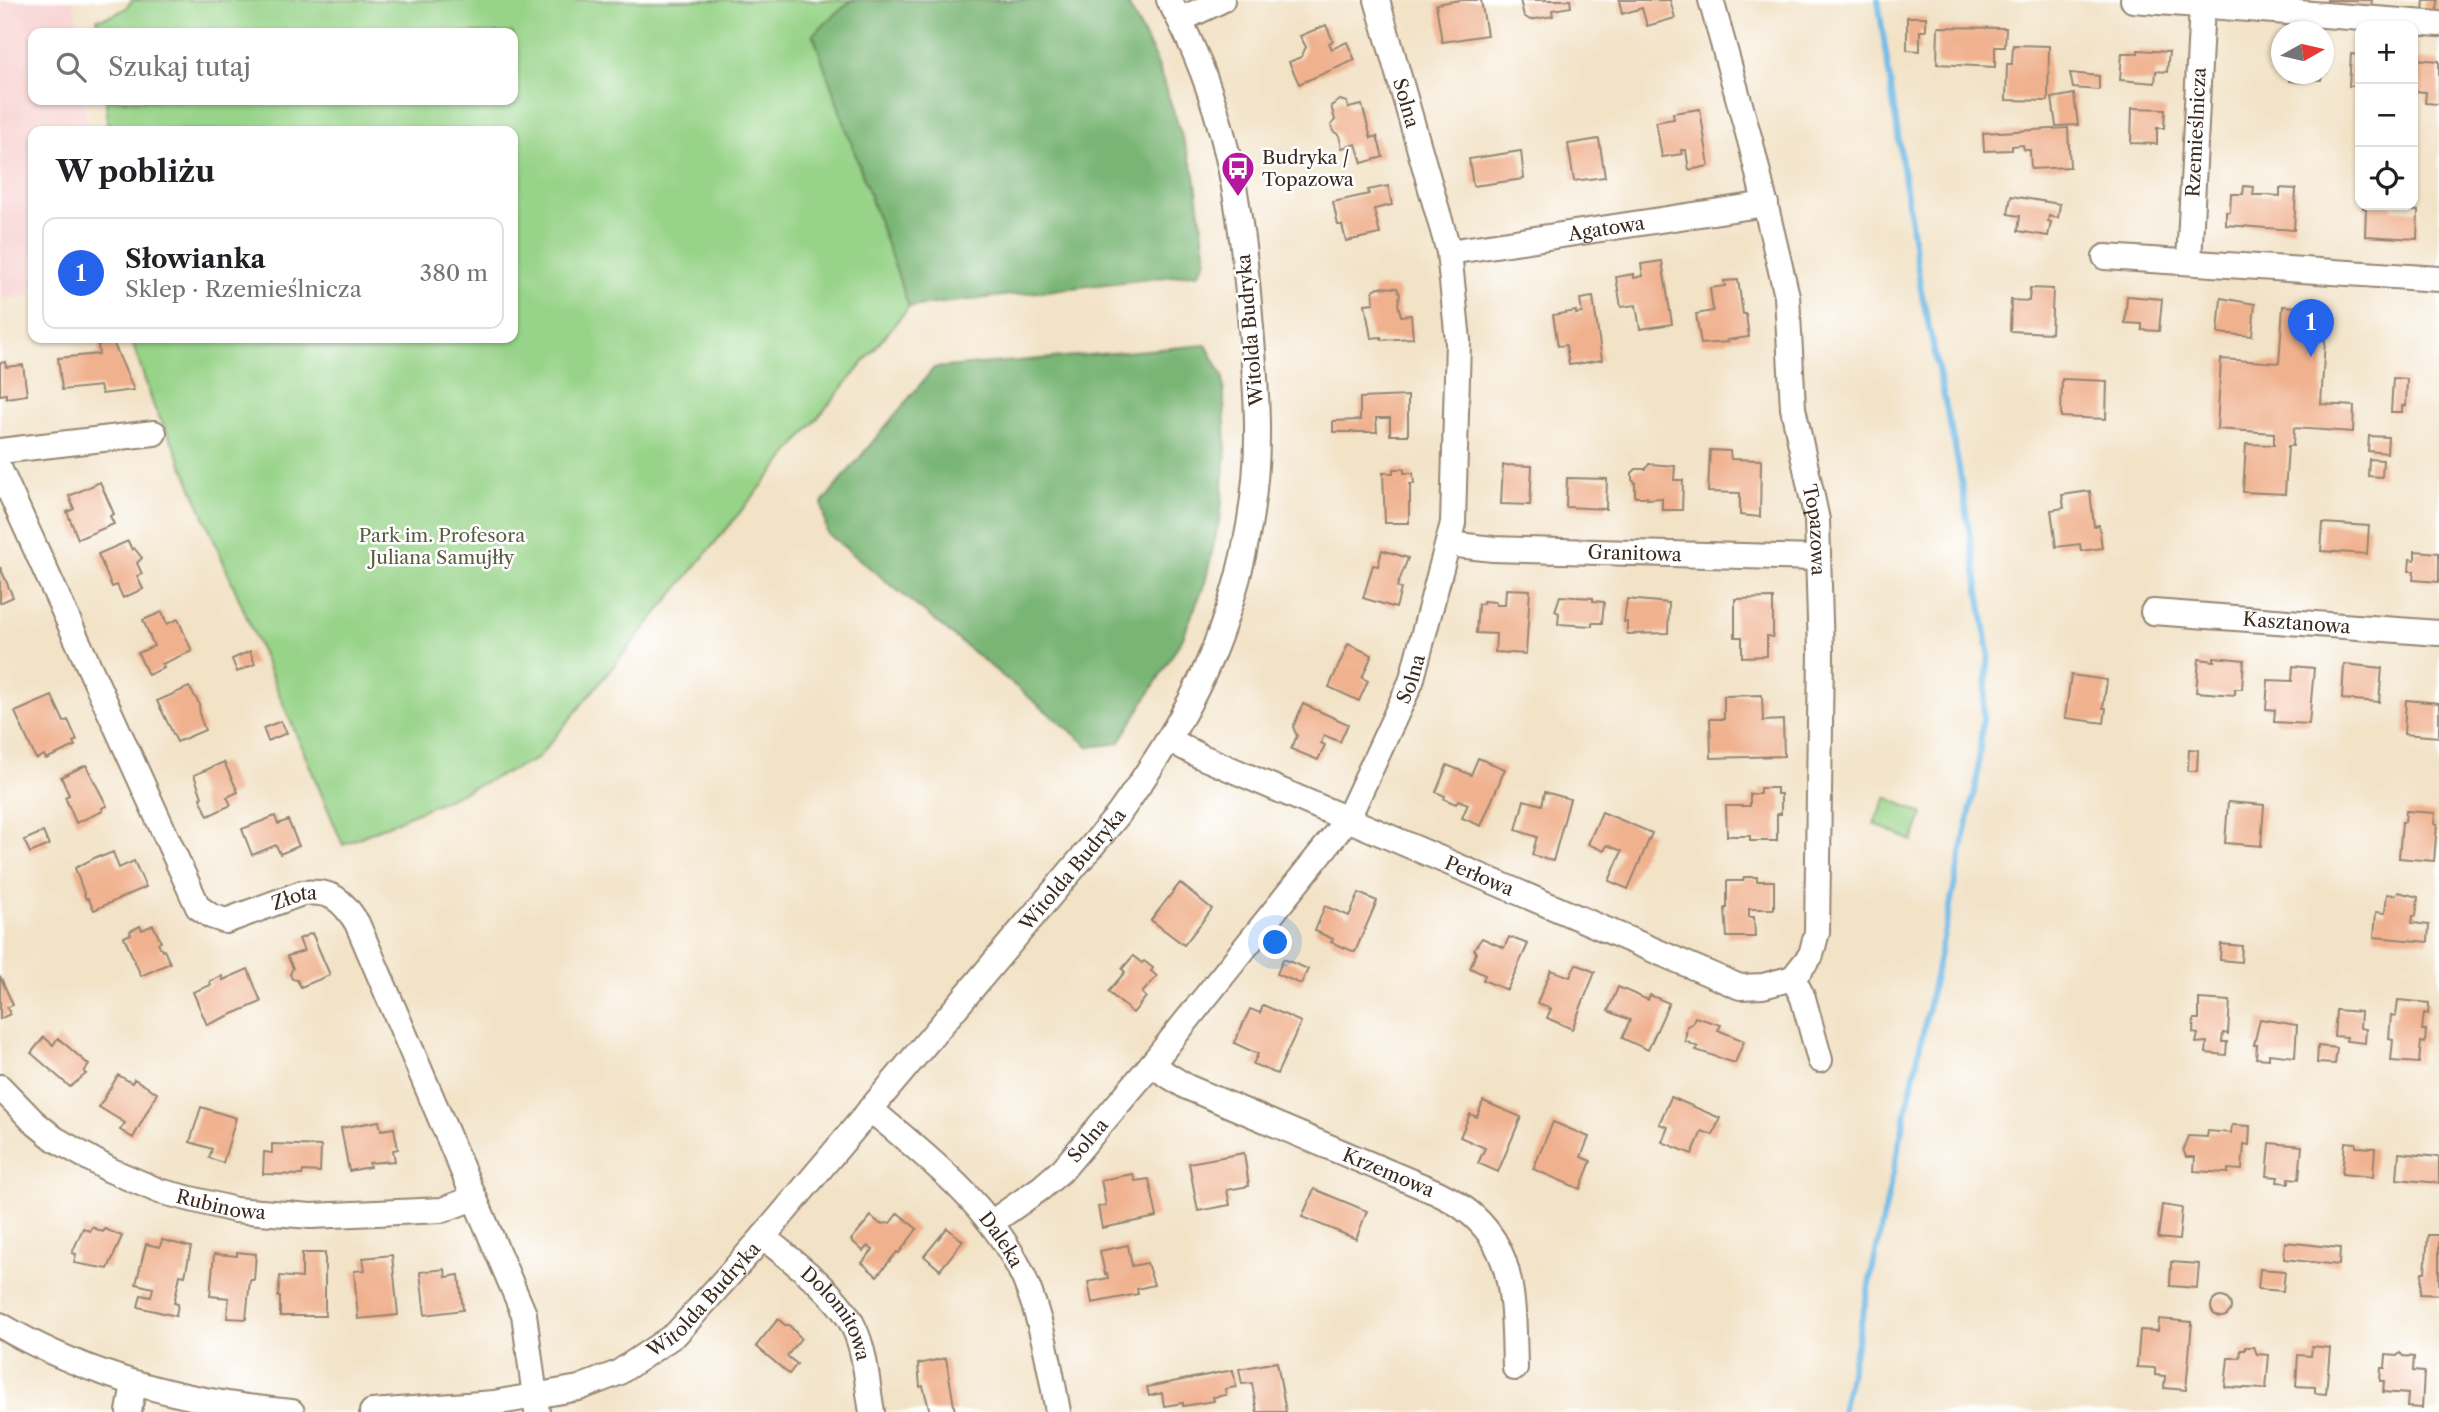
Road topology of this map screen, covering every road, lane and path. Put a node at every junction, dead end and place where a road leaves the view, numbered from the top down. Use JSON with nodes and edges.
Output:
{"nodes":[{"id":1,"x":1222,"y":0,"type":"edge"},
{"id":2,"x":1377,"y":0,"type":"edge"},
{"id":3,"x":1711,"y":0,"type":"edge"},
{"id":4,"x":2133,"y":0,"type":"edge"},
{"id":5,"x":2202,"y":5,"type":"junction"},
{"id":6,"x":1174,"y":10,"type":"edge"},
{"id":7,"x":2439,"y":24,"type":"edge"},
{"id":8,"x":1766,"y":204,"type":"junction"},
{"id":9,"x":1448,"y":252,"type":"junction"},
{"id":10,"x":2105,"y":257,"type":"dead end"},
{"id":11,"x":2189,"y":262,"type":"junction"},
{"id":12,"x":2439,"y":279,"type":"edge"},
{"id":13,"x":154,"y":433,"type":"dead end"},
{"id":14,"x":0,"y":450,"type":"edge"},
{"id":15,"x":0,"y":470,"type":"edge"},
{"id":16,"x":1449,"y":544,"type":"junction"},
{"id":17,"x":1818,"y":558,"type":"junction"},
{"id":18,"x":2153,"y":612,"type":"dead end"},
{"id":19,"x":2439,"y":633,"type":"edge"},
{"id":20,"x":1170,"y":740,"type":"junction"},
{"id":21,"x":1348,"y":818,"type":"junction"},
{"id":22,"x":1793,"y":978,"type":"junction"},
{"id":23,"x":1820,"y":1060,"type":"dead end"},
{"id":24,"x":1151,"y":1065,"type":"junction"},
{"id":25,"x":0,"y":1087,"type":"edge"},
{"id":26,"x":870,"y":1109,"type":"junction"},
{"id":27,"x":474,"y":1198,"type":"junction"},
{"id":28,"x":991,"y":1223,"type":"junction"},
{"id":29,"x":763,"y":1237,"type":"junction"},
{"id":30,"x":0,"y":1325,"type":"edge"},
{"id":31,"x":1515,"y":1368,"type":"dead end"},
{"id":32,"x":134,"y":1383,"type":"junction"},
{"id":33,"x":536,"y":1404,"type":"edge"},
{"id":34,"x":129,"y":1412,"type":"edge"},
{"id":35,"x":292,"y":1412,"type":"edge"},
{"id":36,"x":372,"y":1412,"type":"edge"},
{"id":37,"x":872,"y":1412,"type":"edge"},
{"id":38,"x":1058,"y":1412,"type":"edge"}],
"edges":[{"from":1,"to":6,"type":"street"},
{"from":2,"to":9,"type":"street","name":"Solna"},
{"from":3,"to":8,"type":"street","name":"Topazowa"},
{"from":4,"to":5,"type":"street"},
{"from":5,"to":7,"type":"street"},
{"from":5,"to":11,"type":"street","name":"Rzemieślnicza"},
{"from":6,"to":20,"type":"street","name":"Witolda Budryka"},
{"from":8,"to":9,"type":"street","name":"Agatowa"},
{"from":8,"to":17,"type":"street","name":"Topazowa"},
{"from":9,"to":16,"type":"street","name":"Solna"},
{"from":10,"to":11,"type":"street"},
{"from":11,"to":12,"type":"street"},
{"from":13,"to":14,"type":"street"},
{"from":15,"to":27,"type":"street","name":"Złota"},
{"from":16,"to":17,"type":"street","name":"Granitowa"},
{"from":16,"to":21,"type":"street","name":"Solna"},
{"from":17,"to":22,"type":"street","name":"Topazowa"},
{"from":18,"to":19,"type":"street","name":"Kasztanowa"},
{"from":20,"to":21,"type":"street","name":"Perłowa"},
{"from":20,"to":26,"type":"street","name":"Witolda Budryka"},
{"from":21,"to":22,"type":"street","name":"Perłowa"},
{"from":21,"to":24,"type":"street","name":"Solna"},
{"from":22,"to":23,"type":"street"},
{"from":24,"to":28,"type":"street","name":"Solna"},
{"from":24,"to":31,"type":"street","name":"Krzemowa"},
{"from":25,"to":27,"type":"street","name":"Rubinowa"},
{"from":26,"to":28,"type":"street","name":"Daleka"},
{"from":26,"to":29,"type":"street","name":"Witolda Budryka"},
{"from":27,"to":33,"type":"street","name":"Złota"},
{"from":28,"to":38,"type":"street","name":"Daleka"},
{"from":29,"to":33,"type":"street","name":"Witolda Budryka"},
{"from":29,"to":37,"type":"street","name":"Dolomitowa"},
{"from":30,"to":32,"type":"street"},
{"from":32,"to":34,"type":"street"},
{"from":32,"to":35,"type":"street"},
{"from":33,"to":36,"type":"street","name":"Witolda Budryka"}]}
